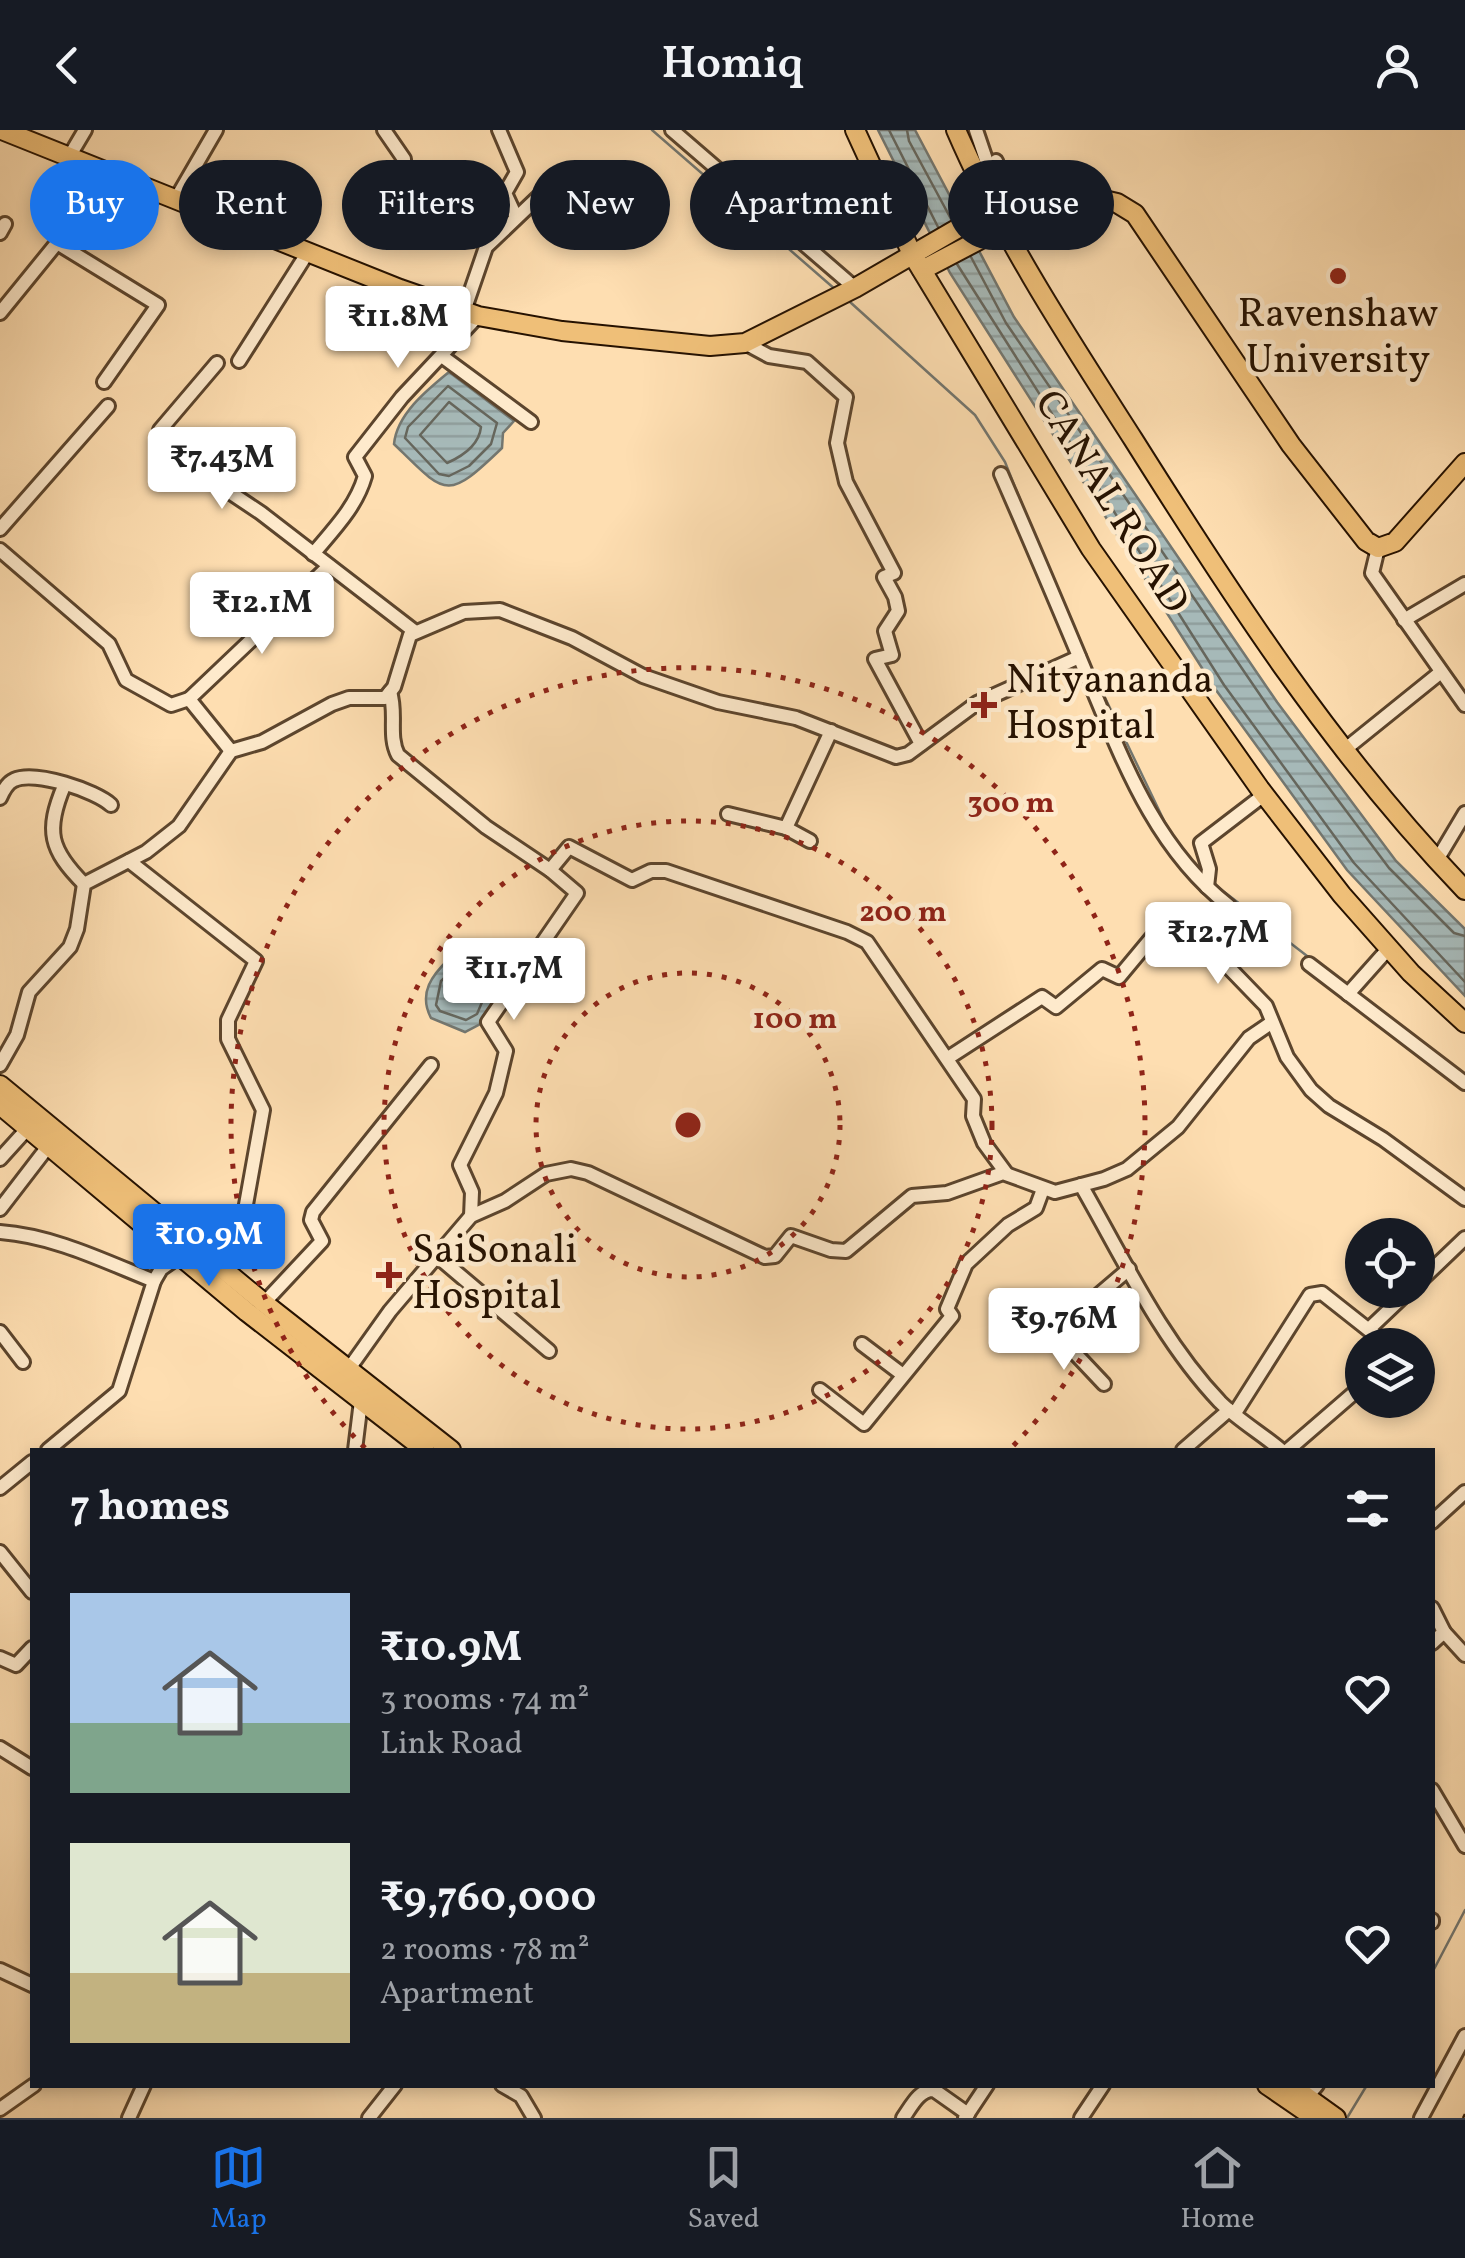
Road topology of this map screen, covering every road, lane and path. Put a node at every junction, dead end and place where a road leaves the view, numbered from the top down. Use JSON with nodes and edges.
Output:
{"nodes":[{"id":1,"x":86,"y":130,"type":"edge"},
{"id":2,"x":216,"y":130,"type":"edge"},
{"id":3,"x":384,"y":130,"type":"edge"},
{"id":4,"x":500,"y":130,"type":"edge"},
{"id":5,"x":672,"y":130,"type":"edge"},
{"id":6,"x":855,"y":130,"type":"edge"},
{"id":7,"x":956,"y":130,"type":"edge"},
{"id":8,"x":976,"y":130,"type":"edge"},
{"id":9,"x":985,"y":130,"type":"edge"},
{"id":10,"x":13,"y":132,"type":"edge"},
{"id":11,"x":68,"y":156,"type":"junction"},
{"id":12,"x":404,"y":159,"type":"dead end"},
{"id":13,"x":77,"y":160,"type":"edge"},
{"id":14,"x":974,"y":160,"type":"edge"},
{"id":15,"x":986,"y":160,"type":"edge"},
{"id":16,"x":992,"y":160,"type":"edge"},
{"id":17,"x":159,"y":192,"type":"edge"},
{"id":18,"x":176,"y":199,"type":"junction"},
{"id":19,"x":1114,"y":202,"type":"edge"},
{"id":20,"x":530,"y":204,"type":"edge"},
{"id":21,"x":516,"y":217,"type":"junction"},
{"id":22,"x":948,"y":236,"type":"edge"},
{"id":23,"x":51,"y":250,"type":"edge"},
{"id":24,"x":71,"y":250,"type":"edge"},
{"id":25,"x":959,"y":250,"type":"edge"},
{"id":26,"x":1018,"y":250,"type":"edge"},
{"id":27,"x":308,"y":252,"type":"junction"},
{"id":28,"x":918,"y":258,"type":"junction"},
{"id":29,"x":847,"y":292,"type":"junction"},
{"id":30,"x":0,"y":313,"type":"edge"},
{"id":31,"x":471,"y":314,"type":"junction"},
{"id":32,"x":745,"y":343,"type":"junction"},
{"id":33,"x":443,"y":356,"type":"junction"},
{"id":34,"x":240,"y":361,"type":"dead end"},
{"id":35,"x":217,"y":363,"type":"dead end"},
{"id":36,"x":104,"y":382,"type":"dead end"},
{"id":37,"x":108,"y":406,"type":"dead end"},
{"id":38,"x":531,"y":422,"type":"dead end"},
{"id":39,"x":1465,"y":462,"type":"edge"},
{"id":40,"x":1001,"y":474,"type":"dead end"},
{"id":41,"x":0,"y":528,"type":"edge"},
{"id":42,"x":1378,"y":548,"type":"junction"},
{"id":43,"x":0,"y":550,"type":"edge"},
{"id":44,"x":314,"y":554,"type":"junction"},
{"id":45,"x":328,"y":566,"type":"junction"},
{"id":46,"x":1465,"y":584,"type":"edge"},
{"id":47,"x":1404,"y":620,"type":"junction"},
{"id":48,"x":414,"y":631,"type":"junction"},
{"id":49,"x":1079,"y":657,"type":"junction"},
{"id":50,"x":1440,"y":672,"type":"junction"},
{"id":51,"x":390,"y":692,"type":"junction"},
{"id":52,"x":189,"y":699,"type":"junction"},
{"id":53,"x":1465,"y":705,"type":"edge"},
{"id":54,"x":831,"y":731,"type":"junction"},
{"id":55,"x":920,"y":744,"type":"junction"},
{"id":56,"x":231,"y":751,"type":"junction"},
{"id":57,"x":1343,"y":751,"type":"junction"},
{"id":58,"x":64,"y":786,"type":"junction"},
{"id":59,"x":1265,"y":794,"type":"junction"},
{"id":60,"x":0,"y":798,"type":"edge"},
{"id":61,"x":112,"y":805,"type":"dead end"},
{"id":62,"x":1465,"y":813,"type":"edge"},
{"id":63,"x":728,"y":814,"type":"dead end"},
{"id":64,"x":786,"y":828,"type":"junction"},
{"id":65,"x":810,"y":841,"type":"dead end"},
{"id":66,"x":1436,"y":860,"type":"junction"},
{"id":67,"x":128,"y":861,"type":"junction"},
{"id":68,"x":550,"y":870,"type":"junction"},
{"id":69,"x":84,"y":884,"type":"junction"},
{"id":70,"x":1207,"y":887,"type":"junction"},
{"id":71,"x":1465,"y":890,"type":"edge"},
{"id":72,"x":1210,"y":942,"type":"junction"},
{"id":73,"x":1389,"y":948,"type":"junction"},
{"id":74,"x":1309,"y":964,"type":"dead end"},
{"id":75,"x":1348,"y":994,"type":"junction"},
{"id":76,"x":1270,"y":1023,"type":"junction"},
{"id":77,"x":1465,"y":1023,"type":"edge"},
{"id":78,"x":948,"y":1058,"type":"junction"},
{"id":79,"x":0,"y":1065,"type":"edge"},
{"id":80,"x":431,"y":1065,"type":"dead end"},
{"id":81,"x":1465,"y":1083,"type":"edge"},
{"id":82,"x":0,"y":1085,"type":"edge"},
{"id":83,"x":0,"y":1105,"type":"edge"},
{"id":84,"x":28,"y":1128,"type":"junction"},
{"id":85,"x":50,"y":1144,"type":"junction"},
{"id":86,"x":0,"y":1159,"type":"edge"},
{"id":87,"x":1006,"y":1172,"type":"junction"},
{"id":88,"x":1081,"y":1185,"type":"junction"},
{"id":89,"x":1044,"y":1189,"type":"junction"},
{"id":90,"x":1465,"y":1199,"type":"edge"},
{"id":91,"x":0,"y":1209,"type":"edge"},
{"id":92,"x":470,"y":1216,"type":"junction"},
{"id":93,"x":0,"y":1232,"type":"edge"},
{"id":94,"x":1465,"y":1238,"type":"edge"},
{"id":95,"x":437,"y":1256,"type":"junction"},
{"id":96,"x":192,"y":1257,"type":"junction"},
{"id":97,"x":1435,"y":1267,"type":"edge"},
{"id":98,"x":1129,"y":1269,"type":"junction"},
{"id":99,"x":229,"y":1274,"type":"junction"},
{"id":100,"x":154,"y":1281,"type":"junction"},
{"id":101,"x":1026,"y":1302,"type":"dead end"},
{"id":102,"x":264,"y":1304,"type":"junction"},
{"id":103,"x":1391,"y":1308,"type":"edge"},
{"id":104,"x":1368,"y":1328,"type":"edge"},
{"id":105,"x":1370,"y":1328,"type":"edge"},
{"id":106,"x":0,"y":1332,"type":"edge"},
{"id":107,"x":1055,"y":1332,"type":"junction"},
{"id":108,"x":862,"y":1344,"type":"dead end"},
{"id":109,"x":549,"y":1351,"type":"dead end"},
{"id":110,"x":23,"y":1362,"type":"dead end"},
{"id":111,"x":348,"y":1370,"type":"junction"},
{"id":112,"x":903,"y":1375,"type":"junction"},
{"id":113,"x":1104,"y":1384,"type":"dead end"},
{"id":114,"x":820,"y":1390,"type":"dead end"},
{"id":115,"x":1345,"y":1400,"type":"edge"},
{"id":116,"x":361,"y":1401,"type":"junction"},
{"id":117,"x":1232,"y":1412,"type":"junction"},
{"id":118,"x":50,"y":1448,"type":"edge"},
{"id":119,"x":355,"y":1448,"type":"edge"},
{"id":120,"x":422,"y":1448,"type":"edge"},
{"id":121,"x":449,"y":1448,"type":"edge"},
{"id":122,"x":1186,"y":1448,"type":"edge"},
{"id":123,"x":1281,"y":1448,"type":"edge"},
{"id":124,"x":1286,"y":1448,"type":"edge"},
{"id":125,"x":30,"y":1464,"type":"edge"},
{"id":126,"x":0,"y":1488,"type":"edge"},
{"id":127,"x":1465,"y":1492,"type":"edge"},
{"id":128,"x":1435,"y":1519,"type":"edge"},
{"id":129,"x":0,"y":1552,"type":"edge"},
{"id":130,"x":30,"y":1590,"type":"edge"},
{"id":131,"x":1435,"y":1614,"type":"edge"},
{"id":132,"x":1444,"y":1632,"type":"junction"},
{"id":133,"x":1435,"y":1640,"type":"edge"},
{"id":134,"x":30,"y":1650,"type":"edge"},
{"id":135,"x":1465,"y":1655,"type":"edge"},
{"id":136,"x":0,"y":1658,"type":"edge"},
{"id":137,"x":0,"y":1748,"type":"edge"},
{"id":138,"x":30,"y":1767,"type":"edge"},
{"id":139,"x":1435,"y":1795,"type":"edge"},
{"id":140,"x":1465,"y":1846,"type":"edge"},
{"id":141,"x":0,"y":1970,"type":"edge"},
{"id":142,"x":30,"y":1984,"type":"edge"},
{"id":143,"x":1465,"y":2036,"type":"edge"},
{"id":144,"x":30,"y":2088,"type":"edge"},
{"id":145,"x":143,"y":2088,"type":"edge"},
{"id":146,"x":392,"y":2088,"type":"edge"},
{"id":147,"x":507,"y":2088,"type":"edge"},
{"id":148,"x":985,"y":2088,"type":"edge"},
{"id":149,"x":1101,"y":2088,"type":"edge"},
{"id":150,"x":1273,"y":2088,"type":"edge"},
{"id":151,"x":1312,"y":2091,"type":"edge"},
{"id":152,"x":0,"y":2109,"type":"edge"},
{"id":153,"x":966,"y":2116,"type":"edge"},
{"id":154,"x":1326,"y":2116,"type":"edge"},
{"id":155,"x":129,"y":2118,"type":"edge"},
{"id":156,"x":368,"y":2118,"type":"edge"},
{"id":157,"x":534,"y":2118,"type":"edge"},
{"id":158,"x":903,"y":2118,"type":"edge"},
{"id":159,"x":1081,"y":2118,"type":"edge"},
{"id":160,"x":1421,"y":2118,"type":"edge"}],
"edges":[{"from":1,"to":11,"type":"street"},
{"from":2,"to":18,"type":"street"},
{"from":3,"to":12,"type":"street"},
{"from":4,"to":21,"type":"street"},
{"from":5,"to":29,"type":"street"},
{"from":6,"to":28,"type":"main road","name":"CANAL ROAD"},
{"from":7,"to":14,"type":"main road"},
{"from":8,"to":15,"type":"street"},
{"from":9,"to":16,"type":"street"},
{"from":10,"to":11,"type":"main road"},
{"from":11,"to":13,"type":"main road"},
{"from":17,"to":18,"type":"main road"},
{"from":18,"to":27,"type":"main road"},
{"from":19,"to":42,"type":"main road"},
{"from":20,"to":21,"type":"street"},
{"from":21,"to":31,"type":"street"},
{"from":22,"to":28,"type":"main road"},
{"from":23,"to":30,"type":"street"},
{"from":24,"to":36,"type":"street"},
{"from":25,"to":28,"type":"main road"},
{"from":26,"to":57,"type":"main road"},
{"from":27,"to":31,"type":"main road"},
{"from":27,"to":34,"type":"street"},
{"from":28,"to":29,"type":"main road"},
{"from":28,"to":59,"type":"main road","name":"CANAL ROAD"},
{"from":29,"to":32,"type":"main road"},
{"from":31,"to":32,"type":"main road"},
{"from":31,"to":33,"type":"street"},
{"from":32,"to":55,"type":"street"},
{"from":33,"to":38,"type":"street"},
{"from":33,"to":44,"type":"street"},
{"from":35,"to":44,"type":"street"},
{"from":37,"to":41,"type":"street"},
{"from":39,"to":42,"type":"main road"},
{"from":40,"to":49,"type":"street"},
{"from":42,"to":47,"type":"street"},
{"from":43,"to":52,"type":"street"},
{"from":44,"to":45,"type":"street"},
{"from":45,"to":48,"type":"street"},
{"from":45,"to":52,"type":"street"},
{"from":46,"to":47,"type":"street"},
{"from":47,"to":50,"type":"street"},
{"from":48,"to":51,"type":"street"},
{"from":48,"to":54,"type":"street"},
{"from":49,"to":55,"type":"street"},
{"from":49,"to":70,"type":"street"},
{"from":50,"to":53,"type":"street"},
{"from":50,"to":57,"type":"street"},
{"from":51,"to":56,"type":"street"},
{"from":51,"to":68,"type":"street"},
{"from":52,"to":56,"type":"street"},
{"from":54,"to":55,"type":"street"},
{"from":54,"to":64,"type":"street"},
{"from":56,"to":67,"type":"street"},
{"from":57,"to":66,"type":"main road"},
{"from":58,"to":60,"type":"street"},
{"from":58,"to":61,"type":"street"},
{"from":58,"to":69,"type":"street"},
{"from":59,"to":70,"type":"street"},
{"from":59,"to":73,"type":"main road","name":"CANAL ROAD"},
{"from":62,"to":66,"type":"street"},
{"from":63,"to":64,"type":"street"},
{"from":64,"to":65,"type":"street"},
{"from":66,"to":71,"type":"main road"},
{"from":67,"to":69,"type":"street"},
{"from":67,"to":99,"type":"street"},
{"from":68,"to":78,"type":"street"},
{"from":68,"to":92,"type":"street"},
{"from":69,"to":79,"type":"street"},
{"from":70,"to":72,"type":"street"},
{"from":72,"to":76,"type":"street"},
{"from":72,"to":78,"type":"street"},
{"from":73,"to":75,"type":"street"},
{"from":73,"to":77,"type":"main road","name":"CANAL ROAD"},
{"from":74,"to":75,"type":"street"},
{"from":75,"to":81,"type":"street"},
{"from":76,"to":88,"type":"street"},
{"from":76,"to":90,"type":"street"},
{"from":78,"to":87,"type":"street"},
{"from":80,"to":102,"type":"street"},
{"from":82,"to":96,"type":"main road"},
{"from":83,"to":84,"type":"main road"},
{"from":84,"to":85,"type":"main road"},
{"from":84,"to":86,"type":"street"},
{"from":85,"to":91,"type":"street"},
{"from":85,"to":96,"type":"main road"},
{"from":87,"to":89,"type":"street"},
{"from":87,"to":92,"type":"street"},
{"from":88,"to":89,"type":"street"},
{"from":88,"to":98,"type":"street"},
{"from":89,"to":112,"type":"street"},
{"from":92,"to":95,"type":"street"},
{"from":93,"to":100,"type":"street"},
{"from":94,"to":97,"type":"street"},
{"from":95,"to":109,"type":"street"},
{"from":95,"to":111,"type":"street"},
{"from":96,"to":99,"type":"main road"},
{"from":96,"to":100,"type":"street"},
{"from":96,"to":116,"type":"main road"},
{"from":98,"to":107,"type":"street"},
{"from":98,"to":117,"type":"street"},
{"from":99,"to":102,"type":"main road"},
{"from":100,"to":118,"type":"street"},
{"from":101,"to":107,"type":"street"},
{"from":102,"to":111,"type":"main road"},
{"from":103,"to":105,"type":"street"},
{"from":104,"to":117,"type":"street"},
{"from":106,"to":110,"type":"street"},
{"from":107,"to":113,"type":"street"},
{"from":108,"to":112,"type":"street"},
{"from":111,"to":121,"type":"main road"},
{"from":112,"to":114,"type":"street"},
{"from":115,"to":124,"type":"street"},
{"from":116,"to":119,"type":"street"},
{"from":116,"to":120,"type":"main road"},
{"from":117,"to":122,"type":"street"},
{"from":117,"to":123,"type":"street"},
{"from":125,"to":126,"type":"street"},
{"from":127,"to":128,"type":"street"},
{"from":129,"to":130,"type":"street"},
{"from":131,"to":132,"type":"street"},
{"from":132,"to":133,"type":"street"},
{"from":132,"to":135,"type":"street"},
{"from":134,"to":136,"type":"street"},
{"from":137,"to":138,"type":"street"},
{"from":139,"to":140,"type":"street"},
{"from":141,"to":142,"type":"street"},
{"from":143,"to":160,"type":"street"},
{"from":144,"to":152,"type":"street"},
{"from":145,"to":155,"type":"street"},
{"from":146,"to":156,"type":"street"},
{"from":147,"to":157,"type":"street"},
{"from":148,"to":153,"type":"street"},
{"from":149,"to":159,"type":"street"},
{"from":150,"to":154,"type":"main road"},
{"from":151,"to":154,"type":"main road"},
{"from":153,"to":158,"type":"street"}]}
